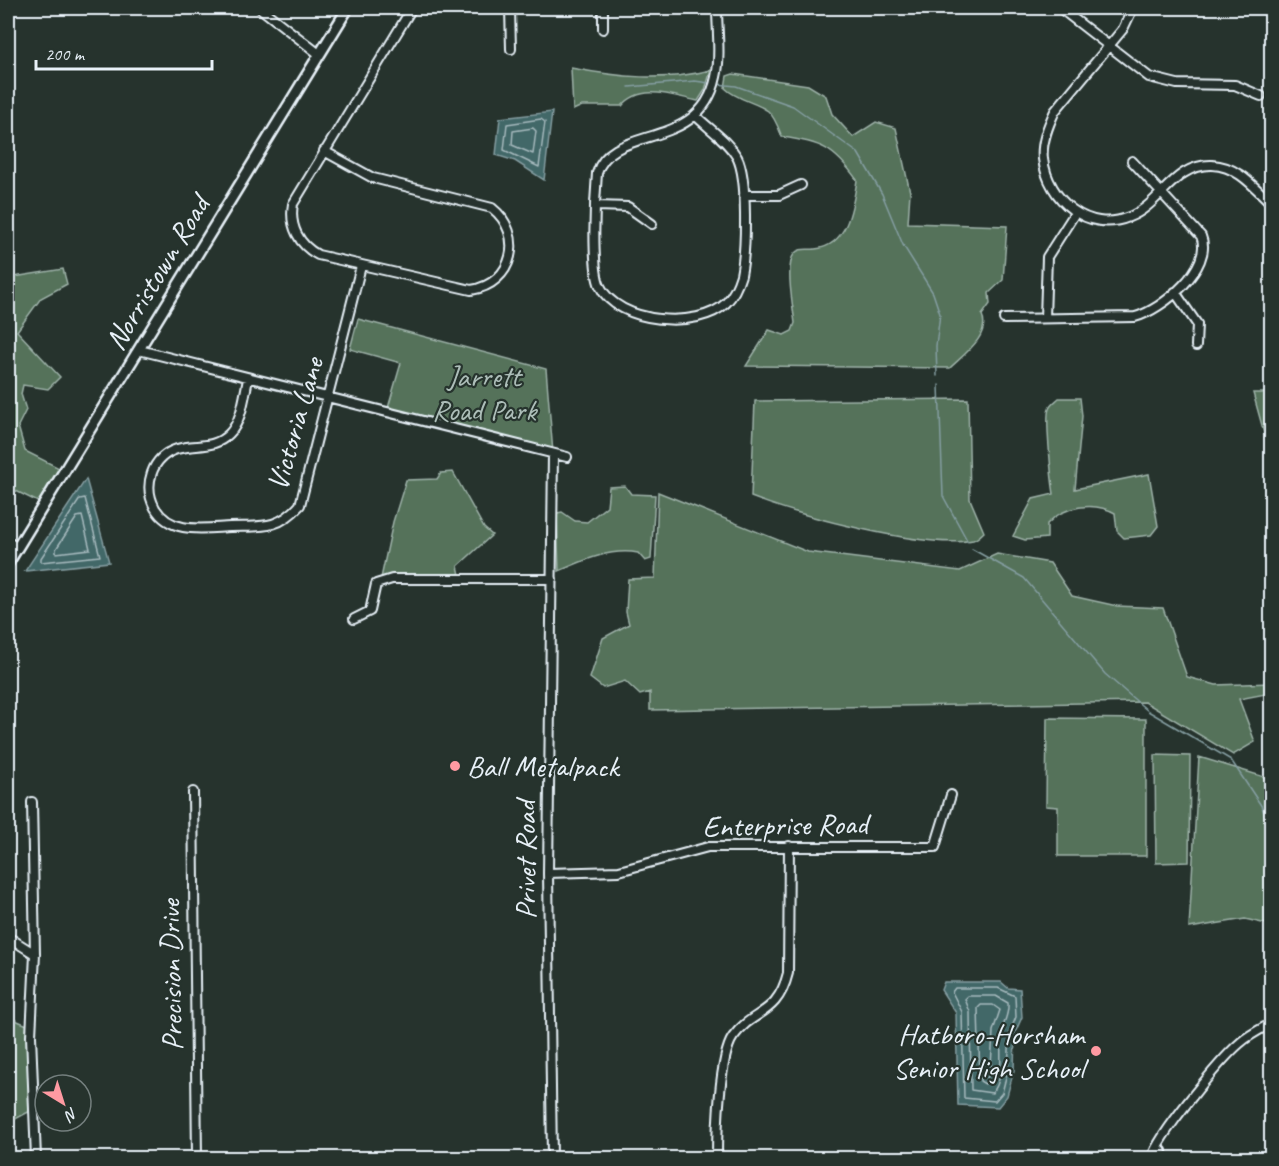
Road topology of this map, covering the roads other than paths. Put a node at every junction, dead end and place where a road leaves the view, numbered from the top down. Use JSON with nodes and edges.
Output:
{"nodes":[{"id":1,"x":260,"y":8,"type":"edge"},
{"id":2,"x":348,"y":8,"type":"edge"},
{"id":3,"x":412,"y":8,"type":"edge"},
{"id":4,"x":510,"y":8,"type":"edge"},
{"id":5,"x":603,"y":8,"type":"edge"},
{"id":6,"x":717,"y":8,"type":"edge"},
{"id":7,"x":1060,"y":8,"type":"edge"},
{"id":8,"x":1134,"y":8,"type":"edge"},
{"id":9,"x":603,"y":29,"type":"dead end"},
{"id":10,"x":1108,"y":47,"type":"junction"},
{"id":11,"x":511,"y":50,"type":"dead end"},
{"id":12,"x":319,"y":54,"type":"junction"},
{"id":13,"x":1261,"y":96,"type":"dead end"},
{"id":14,"x":695,"y":115,"type":"junction"},
{"id":15,"x":324,"y":152,"type":"junction"},
{"id":16,"x":1132,"y":161,"type":"dead end"},
{"id":17,"x":801,"y":185,"type":"dead end"},
{"id":18,"x":1160,"y":194,"type":"junction"},
{"id":19,"x":744,"y":195,"type":"junction"},
{"id":20,"x":1272,"y":204,"type":"edge"},
{"id":21,"x":597,"y":206,"type":"junction"},
{"id":22,"x":1075,"y":213,"type":"junction"},
{"id":23,"x":652,"y":224,"type":"dead end"},
{"id":24,"x":361,"y":266,"type":"junction"},
{"id":25,"x":1174,"y":292,"type":"junction"},
{"id":26,"x":1045,"y":318,"type":"junction"},
{"id":27,"x":1004,"y":319,"type":"dead end"},
{"id":28,"x":1196,"y":346,"type":"dead end"},
{"id":29,"x":139,"y":350,"type":"junction"},
{"id":30,"x":248,"y":379,"type":"junction"},
{"id":31,"x":328,"y":399,"type":"junction"},
{"id":32,"x":553,"y":454,"type":"junction"},
{"id":33,"x":567,"y":458,"type":"dead end"},
{"id":34,"x":8,"y":542,"type":"edge"},
{"id":35,"x":17,"y":548,"type":"junction"},
{"id":36,"x":8,"y":563,"type":"edge"},
{"id":37,"x":552,"y":579,"type":"junction"},
{"id":38,"x":354,"y":619,"type":"dead end"},
{"id":39,"x":193,"y":792,"type":"dead end"},
{"id":40,"x":951,"y":795,"type":"dead end"},
{"id":41,"x":32,"y":802,"type":"dead end"},
{"id":42,"x":789,"y":846,"type":"junction"},
{"id":43,"x":548,"y":873,"type":"junction"},
{"id":44,"x":8,"y":937,"type":"edge"},
{"id":45,"x":35,"y":954,"type":"junction"},
{"id":46,"x":1272,"y":1023,"type":"edge"},
{"id":47,"x":1162,"y":1138,"type":"junction"},
{"id":48,"x":1161,"y":1156,"type":"edge"},
{"id":49,"x":36,"y":1158,"type":"edge"},
{"id":50,"x":197,"y":1158,"type":"edge"},
{"id":51,"x":552,"y":1158,"type":"edge"},
{"id":52,"x":717,"y":1158,"type":"edge"},
{"id":53,"x":1152,"y":1158,"type":"edge"}],
"edges":[{"from":1,"to":12,"type":"street"},
{"from":2,"to":12,"type":"main road","name":"Norristown Road"},
{"from":3,"to":15,"type":"street"},
{"from":4,"to":11,"type":"street"},
{"from":5,"to":9,"type":"street"},
{"from":6,"to":14,"type":"street"},
{"from":7,"to":10,"type":"street"},
{"from":8,"to":10,"type":"street"},
{"from":10,"to":13,"type":"street"},
{"from":10,"to":22,"type":"street"},
{"from":12,"to":29,"type":"main road","name":"Norristown Road"},
{"from":14,"to":19,"type":"street"},
{"from":14,"to":21,"type":"street"},
{"from":15,"to":24,"type":"street"},
{"from":15,"to":24,"type":"street"},
{"from":16,"to":18,"type":"street"},
{"from":17,"to":19,"type":"street"},
{"from":18,"to":20,"type":"street"},
{"from":18,"to":22,"type":"street"},
{"from":18,"to":25,"type":"street"},
{"from":19,"to":21,"type":"street"},
{"from":21,"to":23,"type":"street"},
{"from":22,"to":26,"type":"street"},
{"from":24,"to":31,"type":"street","name":"Victoria Lane"},
{"from":25,"to":26,"type":"street"},
{"from":25,"to":28,"type":"street"},
{"from":26,"to":27,"type":"street"},
{"from":29,"to":30,"type":"street"},
{"from":29,"to":35,"type":"main road","name":"Norristown Road"},
{"from":30,"to":31,"type":"street"},
{"from":30,"to":31,"type":"street","name":"Victoria Lane"},
{"from":31,"to":32,"type":"street"},
{"from":32,"to":33,"type":"street"},
{"from":32,"to":37,"type":"street","name":"Privet Road"},
{"from":34,"to":35,"type":"street"},
{"from":35,"to":36,"type":"main road","name":"Norristown Road"},
{"from":37,"to":38,"type":"street"},
{"from":37,"to":43,"type":"street","name":"Privet Road"},
{"from":39,"to":50,"type":"street","name":"Precision Drive"},
{"from":40,"to":42,"type":"street","name":"Enterprise Road"},
{"from":41,"to":45,"type":"street"},
{"from":42,"to":43,"type":"street","name":"Enterprise Road"},
{"from":42,"to":52,"type":"street"},
{"from":43,"to":51,"type":"street","name":"Privet Road"},
{"from":44,"to":45,"type":"street"},
{"from":45,"to":49,"type":"street"},
{"from":46,"to":47,"type":"street"},
{"from":47,"to":48,"type":"street"},
{"from":47,"to":53,"type":"street"}]}
